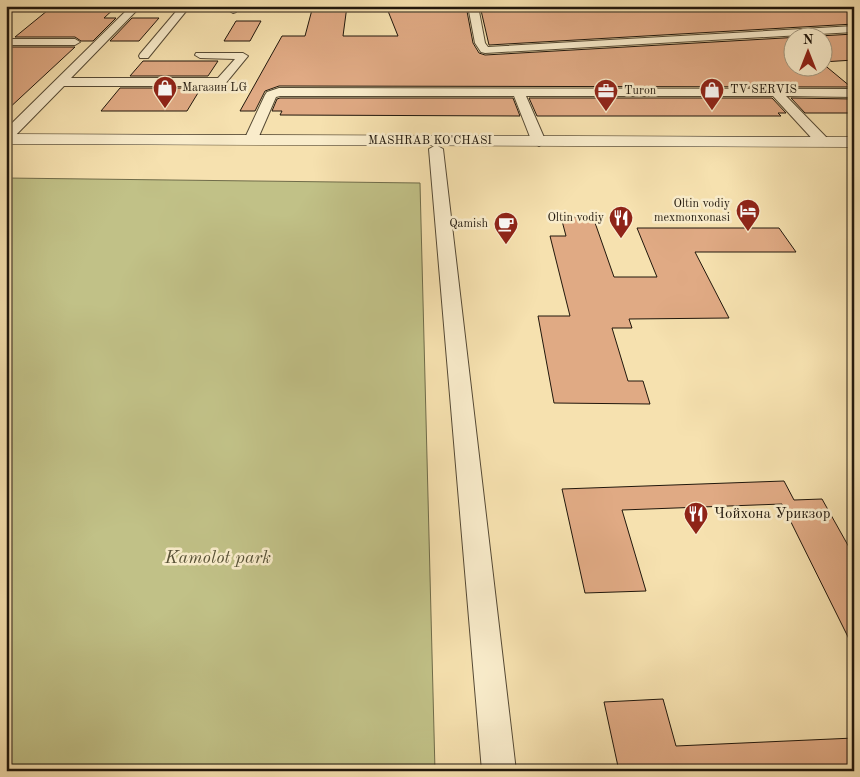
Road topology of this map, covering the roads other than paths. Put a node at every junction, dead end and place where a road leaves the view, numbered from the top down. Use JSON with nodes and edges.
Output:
{"nodes":[{"id":1,"x":137,"y":6,"type":"edge"},
{"id":2,"x":473,"y":6,"type":"edge"},
{"id":3,"x":182,"y":10,"type":"dead end"},
{"id":4,"x":854,"y":29,"type":"edge"},
{"id":5,"x":6,"y":42,"type":"edge"},
{"id":6,"x":75,"y":42,"type":"dead end"},
{"id":7,"x":200,"y":55,"type":"dead end"},
{"id":8,"x":144,"y":56,"type":"dead end"},
{"id":9,"x":60,"y":82,"type":"junction"},
{"id":10,"x":519,"y":93,"type":"junction"},
{"id":11,"x":776,"y":93,"type":"junction"},
{"id":12,"x":854,"y":93,"type":"edge"},
{"id":13,"x":6,"y":138,"type":"edge"},
{"id":14,"x":251,"y":140,"type":"junction"},
{"id":15,"x":539,"y":142,"type":"junction"},
{"id":16,"x":823,"y":142,"type":"junction"},
{"id":17,"x":854,"y":142,"type":"edge"},
{"id":18,"x":712,"y":146,"type":"junction"},
{"id":19,"x":6,"y":148,"type":"edge"},
{"id":20,"x":436,"y":149,"type":"junction"},
{"id":21,"x":854,"y":150,"type":"edge"},
{"id":22,"x":499,"y":771,"type":"edge"}],
"edges":[{"from":1,"to":9,"type":"street"},
{"from":2,"to":4,"type":"street"},
{"from":3,"to":8,"type":"street"},
{"from":5,"to":6,"type":"street"},
{"from":7,"to":9,"type":"street"},
{"from":9,"to":13,"type":"street"},
{"from":10,"to":11,"type":"street"},
{"from":10,"to":14,"type":"street"},
{"from":10,"to":15,"type":"street"},
{"from":11,"to":12,"type":"street"},
{"from":11,"to":16,"type":"street"},
{"from":13,"to":14,"type":"main road","name":"MASHRAB KO'CHASI"},
{"from":14,"to":15,"type":"main road","name":"MASHRAB KO'CHASI"},
{"from":15,"to":18,"type":"main road","name":"MASHRAB KO'CHASI"},
{"from":16,"to":17,"type":"main road","name":"MASHRAB KO'CHASI"},
{"from":16,"to":18,"type":"main road","name":"MASHRAB KO'CHASI"},
{"from":18,"to":20,"type":"main road","name":"MASHRAB KO'CHASI"},
{"from":18,"to":21,"type":"main road","name":"MASHRAB KO'CHASI"},
{"from":19,"to":20,"type":"main road","name":"MASHRAB KO'CHASI"},
{"from":20,"to":22,"type":"street"}]}
